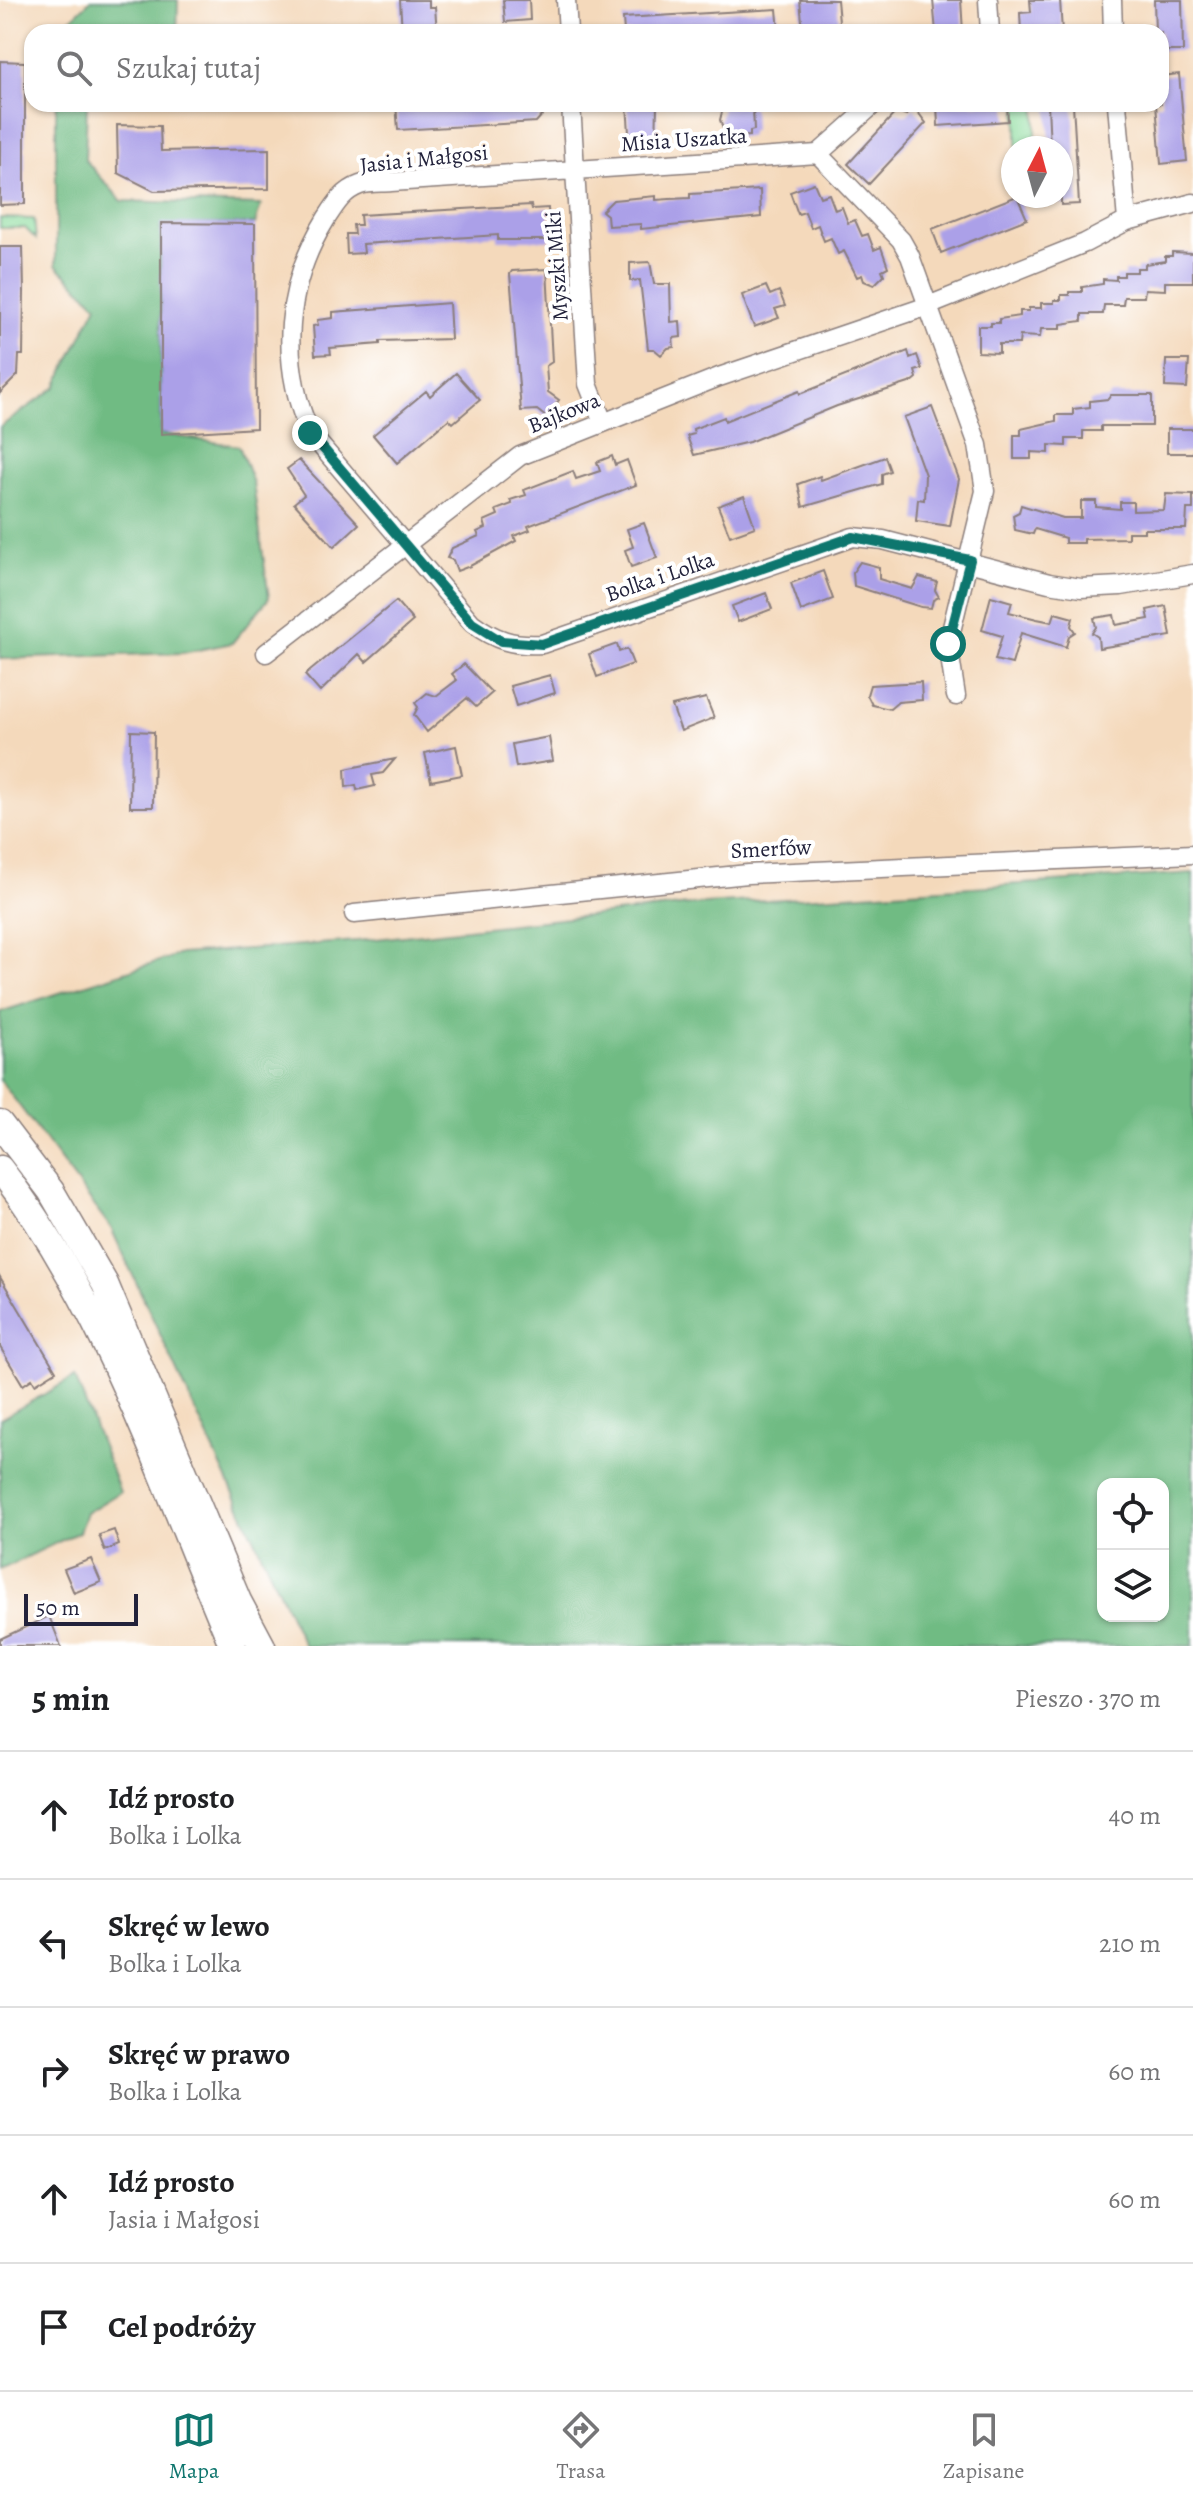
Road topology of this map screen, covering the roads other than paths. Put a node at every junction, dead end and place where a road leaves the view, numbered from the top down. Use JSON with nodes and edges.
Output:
{"nodes":[{"id":1,"x":566,"y":0,"type":"edge"},
{"id":2,"x":988,"y":0,"type":"edge"},
{"id":3,"x":1112,"y":0,"type":"edge"},
{"id":4,"x":568,"y":24,"type":"edge"},
{"id":5,"x":990,"y":24,"type":"edge"},
{"id":6,"x":1113,"y":24,"type":"edge"},
{"id":7,"x":571,"y":112,"type":"edge"},
{"id":8,"x":865,"y":112,"type":"edge"},
{"id":9,"x":1118,"y":112,"type":"edge"},
{"id":10,"x":818,"y":154,"type":"junction"},
{"id":11,"x":574,"y":171,"type":"junction"},
{"id":12,"x":1193,"y":203,"type":"edge"},
{"id":13,"x":1127,"y":221,"type":"junction"},
{"id":14,"x":928,"y":306,"type":"junction"},
{"id":15,"x":603,"y":422,"type":"junction"},
{"id":16,"x":406,"y":542,"type":"junction"},
{"id":17,"x":970,"y":560,"type":"junction"},
{"id":18,"x":1193,"y":574,"type":"edge"},
{"id":19,"x":266,"y":653,"type":"dead end"},
{"id":20,"x":956,"y":696,"type":"dead end"},
{"id":21,"x":1193,"y":854,"type":"edge"},
{"id":22,"x":354,"y":914,"type":"dead end"},
{"id":23,"x":0,"y":1124,"type":"edge"},
{"id":24,"x":0,"y":1169,"type":"edge"},
{"id":25,"x":233,"y":1646,"type":"edge"},
{"id":26,"x":262,"y":1646,"type":"edge"}],
"edges":[{"from":1,"to":4,"type":"street"},
{"from":2,"to":5,"type":"street"},
{"from":3,"to":6,"type":"street"},
{"from":7,"to":11,"type":"street","name":"Myszki Miki"},
{"from":8,"to":10,"type":"street"},
{"from":9,"to":13,"type":"street"},
{"from":10,"to":11,"type":"street","name":"Misia Uszatka"},
{"from":10,"to":14,"type":"street"},
{"from":11,"to":15,"type":"street","name":"Myszki Miki"},
{"from":11,"to":16,"type":"street","name":"Jasia i Małgosi"},
{"from":12,"to":13,"type":"street","name":"Bajkowa"},
{"from":13,"to":14,"type":"street","name":"Bajkowa"},
{"from":14,"to":15,"type":"street","name":"Bajkowa"},
{"from":14,"to":17,"type":"street"},
{"from":15,"to":16,"type":"street","name":"Bajkowa"},
{"from":16,"to":17,"type":"street","name":"Bolka i Lolka"},
{"from":16,"to":19,"type":"street","name":"Bajkowa"},
{"from":17,"to":18,"type":"street","name":"Bolka i Lolka"},
{"from":17,"to":20,"type":"street"},
{"from":21,"to":22,"type":"street","name":"Smerfów"},
{"from":23,"to":26,"type":"main road"},
{"from":24,"to":25,"type":"main road"}]}
